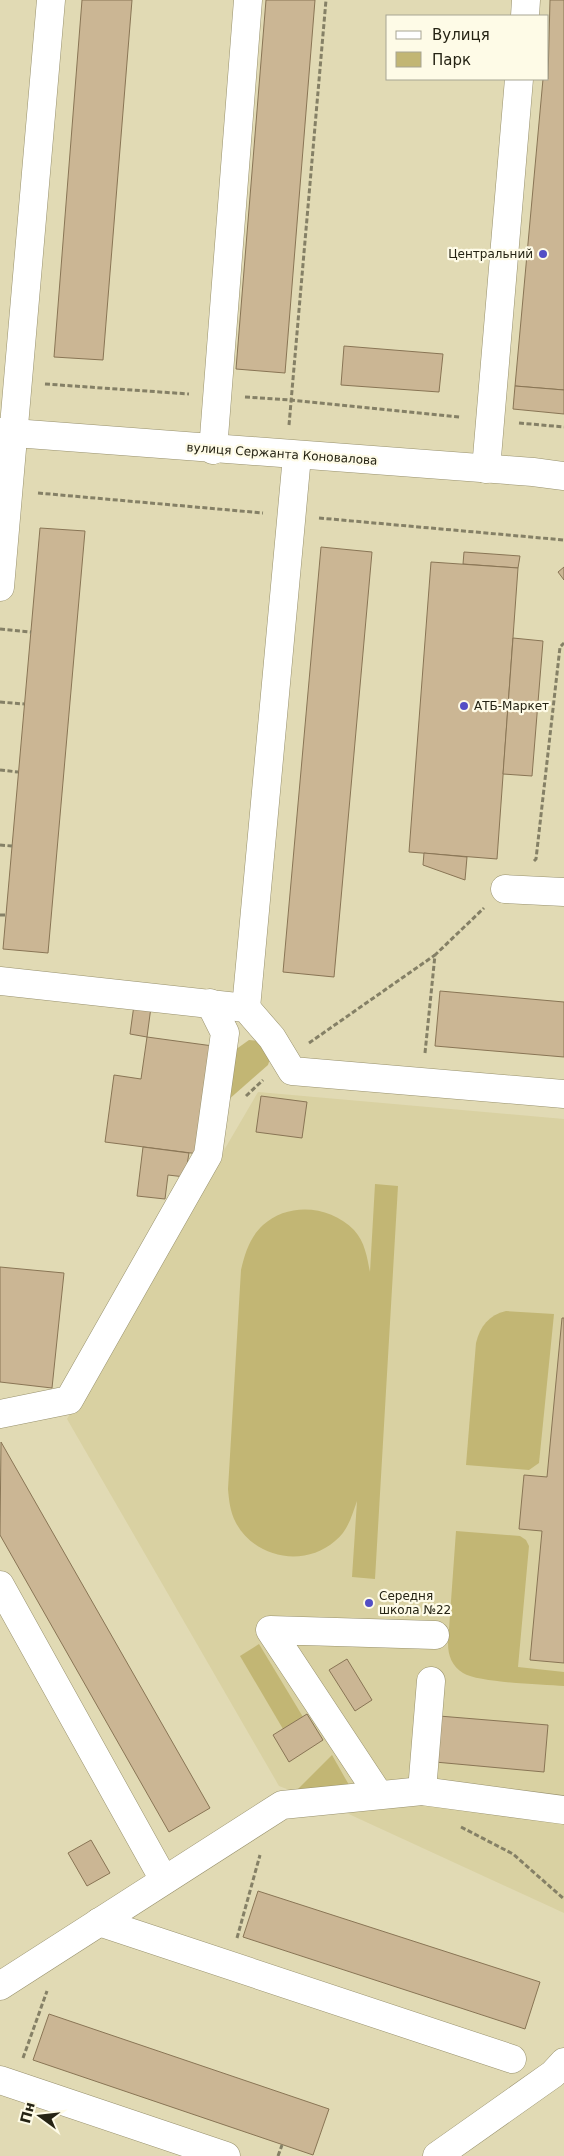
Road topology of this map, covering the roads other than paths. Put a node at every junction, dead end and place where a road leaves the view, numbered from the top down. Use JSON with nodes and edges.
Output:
{"nodes":[{"id":1,"x":51,"y":0,"type":"edge"},
{"id":2,"x":248,"y":0,"type":"edge"},
{"id":3,"x":526,"y":0,"type":"edge"},
{"id":4,"x":525,"y":15,"type":"edge"},
{"id":5,"x":519,"y":80,"type":"edge"},
{"id":6,"x":7,"y":433,"type":"edge"},
{"id":7,"x":213,"y":450,"type":"junction"},
{"id":8,"x":292,"y":455,"type":"junction"},
{"id":9,"x":486,"y":469,"type":"junction"},
{"id":10,"x":564,"y":476,"type":"edge"},
{"id":11,"x":0,"y":587,"type":"edge"},
{"id":12,"x":505,"y":889,"type":"dead end"},
{"id":13,"x":564,"y":892,"type":"edge"},
{"id":14,"x":0,"y":981,"type":"edge"},
{"id":15,"x":210,"y":1003,"type":"junction"},
{"id":16,"x":246,"y":1008,"type":"junction"},
{"id":17,"x":564,"y":1094,"type":"edge"},
{"id":18,"x":0,"y":1414,"type":"edge"},
{"id":19,"x":0,"y":1585,"type":"edge"},
{"id":20,"x":435,"y":1635,"type":"dead end"},
{"id":21,"x":431,"y":1681,"type":"dead end"},
{"id":22,"x":428,"y":1792,"type":"junction"},
{"id":23,"x":379,"y":1795,"type":"junction"},
{"id":24,"x":564,"y":1810,"type":"edge"},
{"id":25,"x":164,"y":1880,"type":"junction"},
{"id":26,"x":99,"y":1922,"type":"junction"},
{"id":27,"x":0,"y":1986,"type":"edge"},
{"id":28,"x":512,"y":2059,"type":"dead end"},
{"id":29,"x":564,"y":2062,"type":"edge"},
{"id":30,"x":7,"y":2082,"type":"edge"},
{"id":31,"x":226,"y":2156,"type":"edge"},
{"id":32,"x":437,"y":2156,"type":"edge"}],
"edges":[{"from":1,"to":6,"type":"street"},
{"from":2,"to":7,"type":"street"},
{"from":3,"to":4,"type":"street"},
{"from":5,"to":9,"type":"street"},
{"from":6,"to":7,"type":"street","name":"вулиця Сержанта Коновалова"},
{"from":6,"to":11,"type":"street"},
{"from":7,"to":8,"type":"street","name":"вулиця Сержанта Коновалова"},
{"from":8,"to":9,"type":"street","name":"вулиця Сержанта Коновалова"},
{"from":8,"to":16,"type":"street"},
{"from":9,"to":10,"type":"street","name":"вулиця Сержанта Коновалова"},
{"from":12,"to":13,"type":"street"},
{"from":14,"to":15,"type":"street"},
{"from":15,"to":16,"type":"street"},
{"from":15,"to":18,"type":"street"},
{"from":16,"to":17,"type":"street"},
{"from":19,"to":25,"type":"street"},
{"from":20,"to":23,"type":"street"},
{"from":21,"to":22,"type":"street"},
{"from":22,"to":23,"type":"street"},
{"from":22,"to":24,"type":"street"},
{"from":23,"to":25,"type":"street"},
{"from":25,"to":26,"type":"street"},
{"from":26,"to":27,"type":"street"},
{"from":26,"to":28,"type":"street"},
{"from":29,"to":32,"type":"street"},
{"from":30,"to":31,"type":"street"}]}
